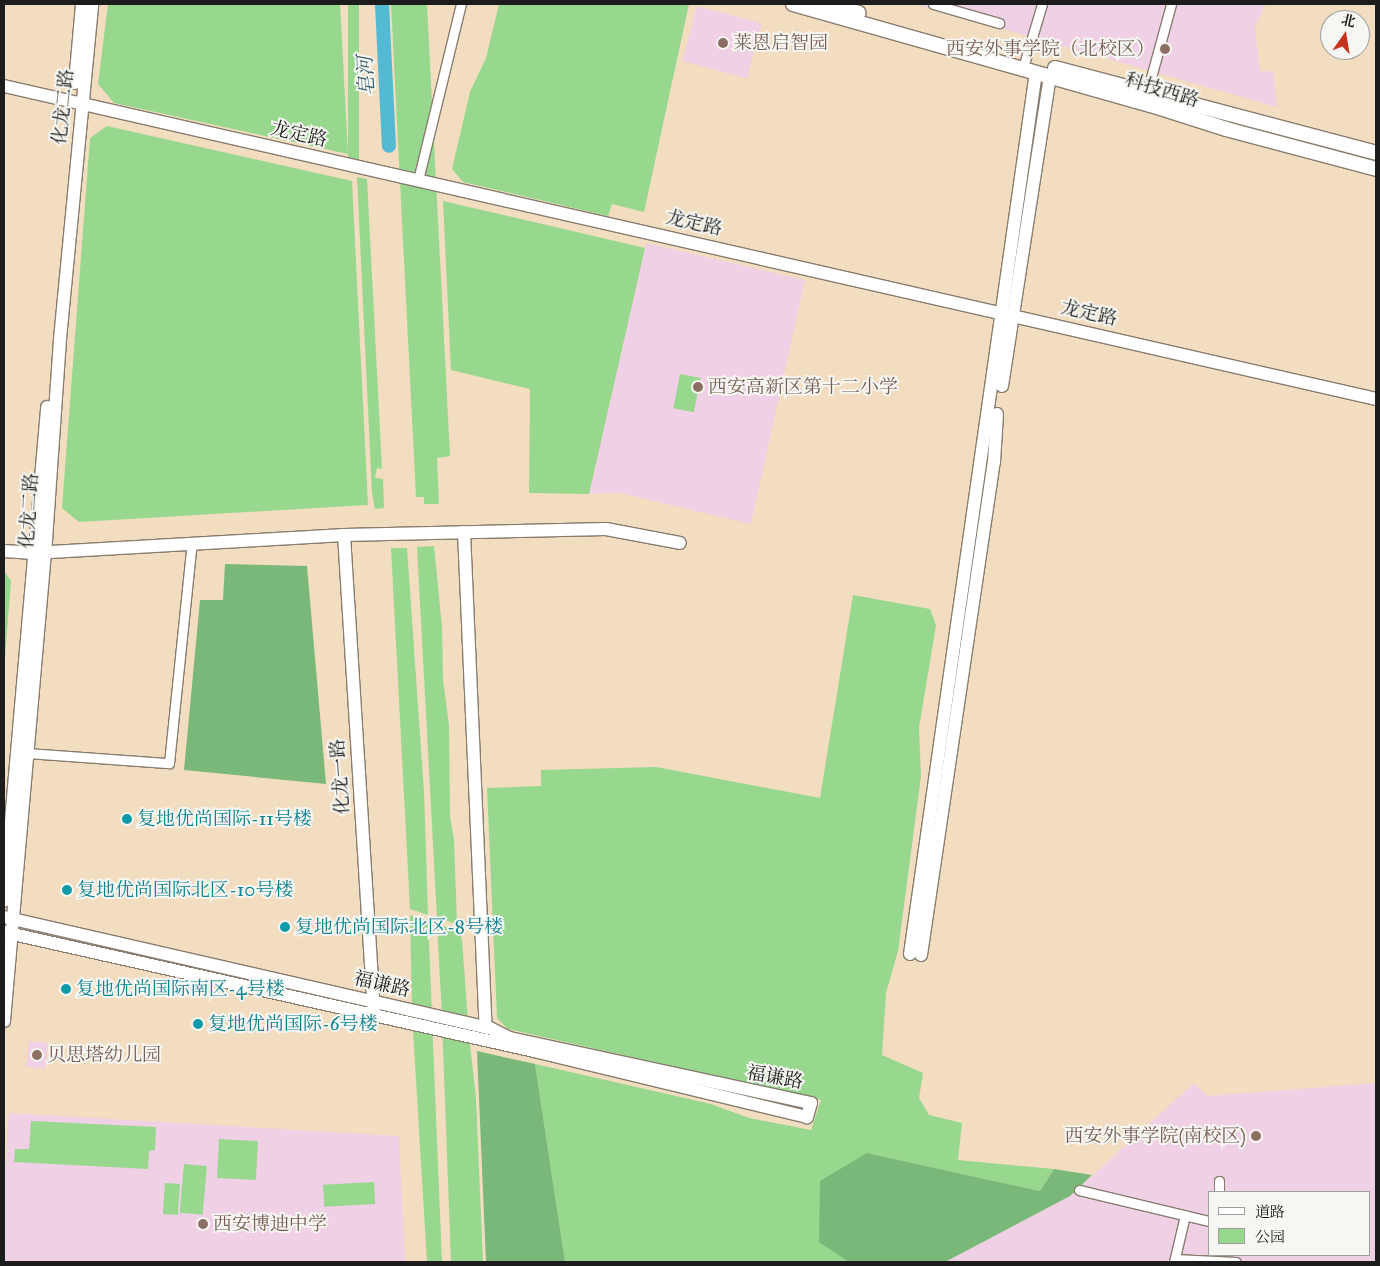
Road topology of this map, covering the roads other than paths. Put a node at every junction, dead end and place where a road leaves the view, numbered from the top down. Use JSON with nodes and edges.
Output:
{"nodes":[{"id":1,"x":82,"y":4,"type":"edge"},
{"id":2,"x":92,"y":4,"type":"edge"},
{"id":3,"x":460,"y":4,"type":"edge"},
{"id":4,"x":793,"y":4,"type":"edge"},
{"id":5,"x":829,"y":4,"type":"edge"},
{"id":6,"x":932,"y":4,"type":"edge"},
{"id":7,"x":1042,"y":4,"type":"edge"},
{"id":8,"x":1171,"y":4,"type":"edge"},
{"id":9,"x":999,"y":24,"type":"dead end"},
{"id":10,"x":1025,"y":61,"type":"junction"},
{"id":11,"x":1036,"y":72,"type":"junction"},
{"id":12,"x":1050,"y":76,"type":"junction"},
{"id":13,"x":4,"y":86,"type":"edge"},
{"id":14,"x":1148,"y":92,"type":"junction"},
{"id":15,"x":78,"y":103,"type":"junction"},
{"id":16,"x":1376,"y":153,"type":"edge"},
{"id":17,"x":1376,"y":169,"type":"edge"},
{"id":18,"x":418,"y":180,"type":"junction"},
{"id":19,"x":1008,"y":313,"type":"junction"},
{"id":20,"x":1376,"y":399,"type":"edge"},
{"id":21,"x":464,"y":532,"type":"junction"},
{"id":22,"x":344,"y":535,"type":"junction"},
{"id":23,"x":192,"y":542,"type":"junction"},
{"id":24,"x":680,"y":543,"type":"dead end"},
{"id":25,"x":4,"y":551,"type":"edge"},
{"id":26,"x":39,"y":552,"type":"junction"},
{"id":27,"x":28,"y":752,"type":"junction"},
{"id":28,"x":4,"y":901,"type":"edge"},
{"id":29,"x":8,"y":918,"type":"edge"},
{"id":30,"x":8,"y":933,"type":"edge"},
{"id":31,"x":915,"y":955,"type":"dead end"},
{"id":32,"x":373,"y":1002,"type":"junction"},
{"id":33,"x":374,"y":1017,"type":"junction"},
{"id":34,"x":4,"y":1021,"type":"edge"},
{"id":35,"x":486,"y":1028,"type":"junction"},
{"id":36,"x":1219,"y":1181,"type":"dead end"},
{"id":37,"x":1079,"y":1190,"type":"dead end"},
{"id":38,"x":1218,"y":1191,"type":"edge"},
{"id":39,"x":1185,"y":1215,"type":"junction"},
{"id":40,"x":1208,"y":1221,"type":"edge"},
{"id":41,"x":1174,"y":1261,"type":"edge"},
{"id":42,"x":1236,"y":1262,"type":"edge"}],
"edges":[{"from":1,"to":15,"type":"street","name":"化龙二路"},
{"from":2,"to":15,"type":"street","name":"化龙二路"},
{"from":3,"to":18,"type":"street"},
{"from":4,"to":11,"type":"main road","name":"科技西路"},
{"from":5,"to":10,"type":"main road","name":"科技西路"},
{"from":6,"to":9,"type":"street"},
{"from":7,"to":10,"type":"street"},
{"from":8,"to":14,"type":"street"},
{"from":10,"to":14,"type":"main road","name":"科技西路"},
{"from":11,"to":12,"type":"main road","name":"科技西路"},
{"from":11,"to":19,"type":"street"},
{"from":12,"to":17,"type":"main road","name":"科技西路"},
{"from":12,"to":19,"type":"street"},
{"from":13,"to":15,"type":"street","name":"龙定路"},
{"from":14,"to":16,"type":"main road","name":"科技西路"},
{"from":15,"to":18,"type":"street","name":"龙定路"},
{"from":15,"to":26,"type":"street","name":"化龙二路"},
{"from":18,"to":19,"type":"street","name":"龙定路"},
{"from":19,"to":20,"type":"street","name":"龙定路"},
{"from":19,"to":31,"type":"street"},
{"from":21,"to":22,"type":"street"},
{"from":21,"to":24,"type":"street"},
{"from":21,"to":35,"type":"street"},
{"from":22,"to":23,"type":"street"},
{"from":22,"to":32,"type":"street","name":"化龙一路"},
{"from":23,"to":26,"type":"street"},
{"from":23,"to":27,"type":"street"},
{"from":25,"to":26,"type":"street"},
{"from":26,"to":27,"type":"street","name":"化龙二路"},
{"from":26,"to":28,"type":"street","name":"化龙二路"},
{"from":27,"to":29,"type":"street","name":"化龙二路"},
{"from":29,"to":30,"type":"street","name":"化龙二路"},
{"from":29,"to":32,"type":"street","name":"福谦路"},
{"from":30,"to":33,"type":"street","name":"福谦路"},
{"from":30,"to":34,"type":"street","name":"化龙二路"},
{"from":32,"to":33,"type":"street","name":"化龙一路"},
{"from":32,"to":35,"type":"street","name":"福谦路"},
{"from":33,"to":35,"type":"street","name":"福谦路"},
{"from":36,"to":38,"type":"street"},
{"from":37,"to":39,"type":"street"},
{"from":39,"to":40,"type":"street"},
{"from":39,"to":41,"type":"street"},
{"from":41,"to":42,"type":"street"}]}
